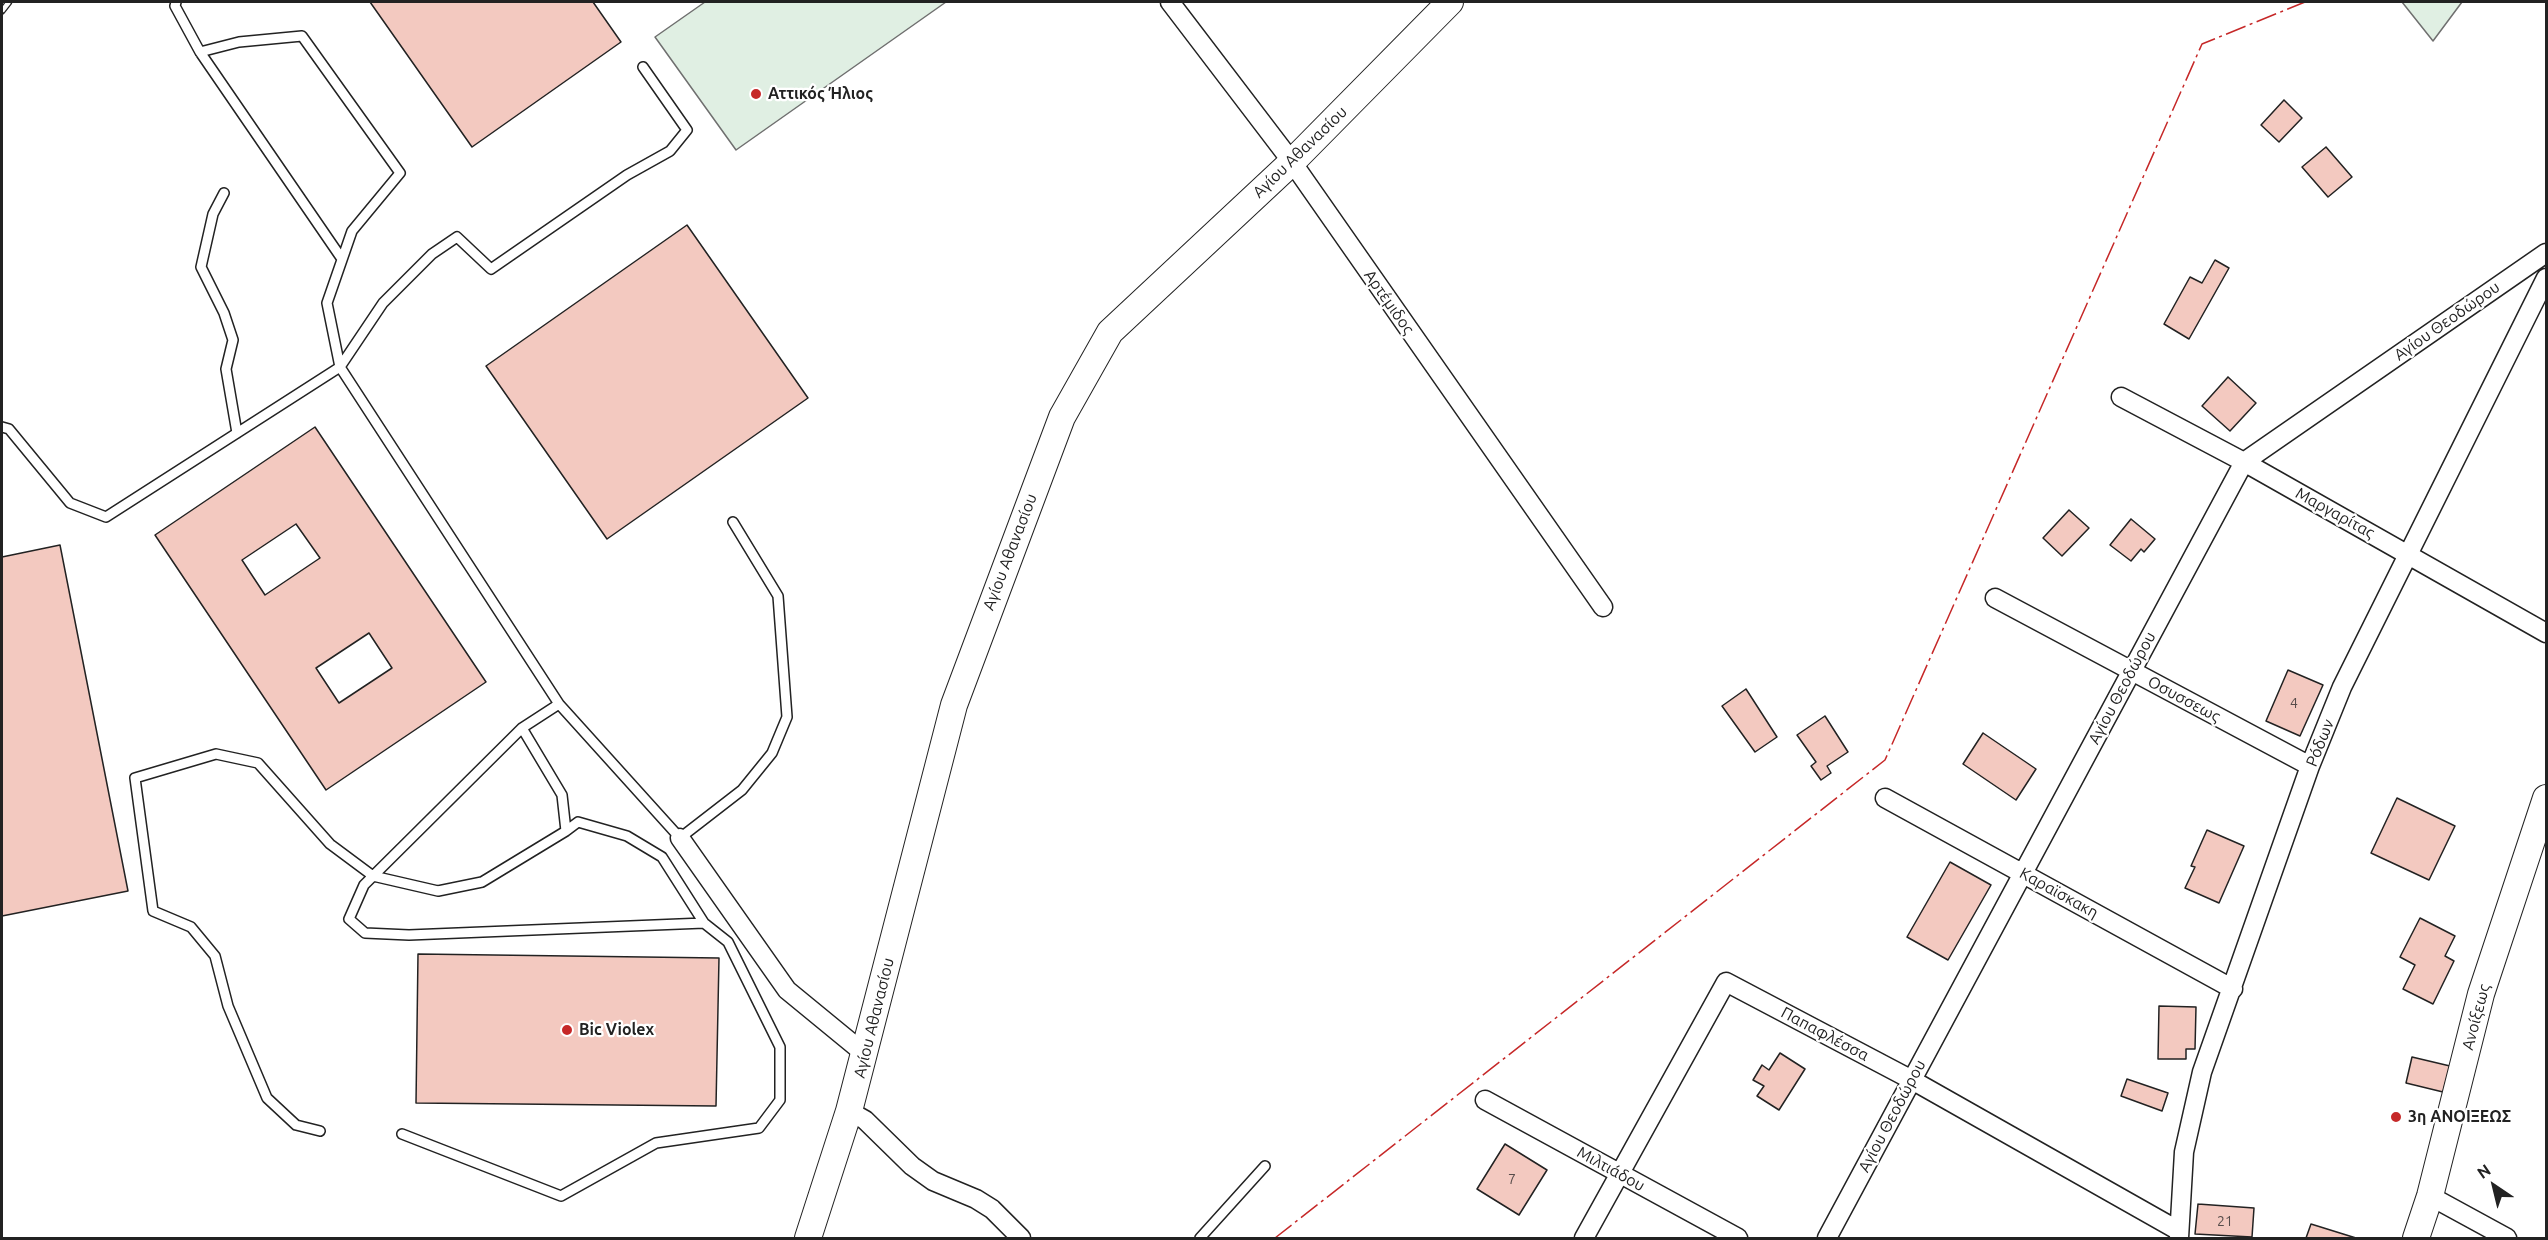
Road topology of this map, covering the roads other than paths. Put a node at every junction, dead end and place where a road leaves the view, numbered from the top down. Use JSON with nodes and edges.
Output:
{"nodes":[{"id":1,"x":176,"y":2,"type":"edge"},
{"id":2,"x":1170,"y":2,"type":"edge"},
{"id":3,"x":1450,"y":2,"type":"edge"},
{"id":4,"x":200,"y":52,"type":"junction"},
{"id":5,"x":643,"y":67,"type":"dead end"},
{"id":6,"x":1292,"y":162,"type":"junction"},
{"id":7,"x":224,"y":193,"type":"dead end"},
{"id":8,"x":2547,"y":253,"type":"edge"},
{"id":9,"x":342,"y":259,"type":"junction"},
{"id":10,"x":2547,"y":278,"type":"edge"},
{"id":11,"x":340,"y":367,"type":"junction"},
{"id":12,"x":2121,"y":397,"type":"dead end"},
{"id":13,"x":2,"y":427,"type":"edge"},
{"id":14,"x":237,"y":433,"type":"junction"},
{"id":15,"x":2244,"y":462,"type":"junction"},
{"id":16,"x":733,"y":522,"type":"dead end"},
{"id":17,"x":2410,"y":554,"type":"junction"},
{"id":18,"x":1995,"y":598,"type":"dead end"},
{"id":19,"x":1603,"y":607,"type":"dead end"},
{"id":20,"x":2547,"y":633,"type":"edge"},
{"id":21,"x":2131,"y":671,"type":"junction"},
{"id":22,"x":559,"y":704,"type":"junction"},
{"id":23,"x":522,"y":728,"type":"junction"},
{"id":24,"x":2310,"y":766,"type":"junction"},
{"id":25,"x":1885,"y":798,"type":"dead end"},
{"id":26,"x":2547,"y":798,"type":"edge"},
{"id":27,"x":566,"y":831,"type":"junction"},
{"id":28,"x":680,"y":838,"type":"junction"},
{"id":29,"x":2023,"y":873,"type":"junction"},
{"id":30,"x":373,"y":876,"type":"junction"},
{"id":31,"x":704,"y":923,"type":"junction"},
{"id":32,"x":2233,"y":989,"type":"junction"},
{"id":33,"x":865,"y":1054,"type":"junction"},
{"id":34,"x":1912,"y":1080,"type":"junction"},
{"id":35,"x":1485,"y":1100,"type":"dead end"},
{"id":36,"x":849,"y":1111,"type":"junction"},
{"id":37,"x":320,"y":1131,"type":"dead end"},
{"id":38,"x":402,"y":1134,"type":"dead end"},
{"id":39,"x":1265,"y":1166,"type":"dead end"},
{"id":40,"x":1620,"y":1174,"type":"junction"},
{"id":41,"x":2430,"y":1196,"type":"junction"},
{"id":42,"x":2179,"y":1235,"type":"edge"},
{"id":43,"x":808,"y":1239,"type":"edge"},
{"id":44,"x":1021,"y":1239,"type":"edge"},
{"id":45,"x":1200,"y":1239,"type":"edge"},
{"id":46,"x":1584,"y":1239,"type":"edge"},
{"id":47,"x":1738,"y":1239,"type":"edge"},
{"id":48,"x":1827,"y":1239,"type":"edge"},
{"id":49,"x":2416,"y":1239,"type":"edge"},
{"id":50,"x":2507,"y":1239,"type":"edge"}],
"edges":[{"from":1,"to":4,"type":"lane"},
{"from":2,"to":6,"type":"street","name":"Αρτέμιδος"},
{"from":3,"to":6,"type":"street","name":"Αγίου Αθανασίου"},
{"from":4,"to":9,"type":"lane"},
{"from":4,"to":9,"type":"lane"},
{"from":5,"to":11,"type":"lane"},
{"from":6,"to":19,"type":"street","name":"Αρτέμιδος"},
{"from":6,"to":33,"type":"street","name":"Αγίου Αθανασίου"},
{"from":7,"to":14,"type":"lane"},
{"from":8,"to":15,"type":"street","name":"Αγίου Θεοδώρου"},
{"from":9,"to":11,"type":"lane"},
{"from":10,"to":17,"type":"street","name":"Ρόδων"},
{"from":11,"to":14,"type":"lane"},
{"from":11,"to":22,"type":"lane"},
{"from":12,"to":15,"type":"street","name":"Μαργαρίτας"},
{"from":13,"to":14,"type":"lane"},
{"from":15,"to":17,"type":"street","name":"Μαργαρίτας"},
{"from":15,"to":21,"type":"street","name":"Αγίου Θεοδώρου"},
{"from":16,"to":28,"type":"lane"},
{"from":17,"to":20,"type":"street","name":"Μαργαρίτας"},
{"from":17,"to":24,"type":"street","name":"Ρόδων"},
{"from":18,"to":21,"type":"street","name":"Οσυσσεως"},
{"from":21,"to":24,"type":"street","name":"Οσυσσεως"},
{"from":21,"to":29,"type":"street","name":"Αγίου Θεοδώρου"},
{"from":22,"to":23,"type":"lane"},
{"from":22,"to":28,"type":"lane"},
{"from":23,"to":27,"type":"lane"},
{"from":23,"to":30,"type":"lane"},
{"from":24,"to":32,"type":"street","name":"Ρόδων"},
{"from":25,"to":29,"type":"street","name":"Καραϊσκακη"},
{"from":26,"to":41,"type":"street","name":"Ανοίξεως"},
{"from":27,"to":30,"type":"lane"},
{"from":27,"to":31,"type":"lane"},
{"from":28,"to":33,"type":"street"},
{"from":29,"to":32,"type":"street","name":"Καραϊσκακη"},
{"from":29,"to":34,"type":"street","name":"Αγίου Θεοδώρου"},
{"from":30,"to":31,"type":"lane"},
{"from":30,"to":37,"type":"lane"},
{"from":31,"to":38,"type":"lane"},
{"from":32,"to":42,"type":"street","name":"Ρόδων"},
{"from":33,"to":36,"type":"street","name":"Αγίου Αθανασίου"},
{"from":34,"to":40,"type":"street","name":"Παπαφλέσσα"},
{"from":34,"to":42,"type":"street","name":"Παπαφλέσσα"},
{"from":34,"to":48,"type":"street","name":"Αγίου Θεοδώρου"},
{"from":35,"to":40,"type":"street","name":"Μιλτιάδου"},
{"from":36,"to":43,"type":"street","name":"Αγίου Αθανασίου"},
{"from":36,"to":44,"type":"street"},
{"from":39,"to":45,"type":"lane"},
{"from":40,"to":46,"type":"street","name":"Παπαφλέσσα"},
{"from":40,"to":47,"type":"street","name":"Μιλτιάδου"},
{"from":41,"to":49,"type":"street","name":"Ανοίξεως"},
{"from":41,"to":50,"type":"street"}]}
